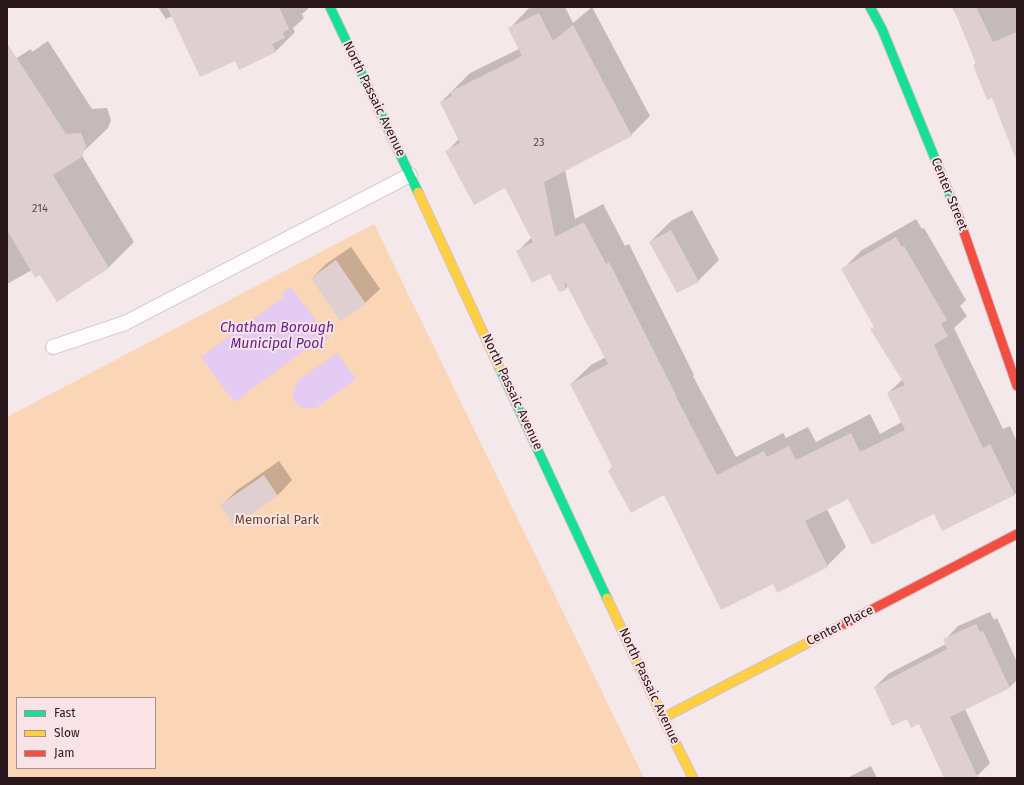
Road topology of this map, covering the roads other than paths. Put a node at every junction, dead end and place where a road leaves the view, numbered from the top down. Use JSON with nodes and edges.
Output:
{"nodes":[{"id":1,"x":330,"y":7,"type":"edge"},
{"id":2,"x":870,"y":7,"type":"edge"},
{"id":3,"x":410,"y":175,"type":"junction"},
{"id":4,"x":53,"y":347,"type":"dead end"},
{"id":5,"x":1017,"y":386,"type":"edge"},
{"id":6,"x":1017,"y":534,"type":"edge"},
{"id":7,"x":663,"y":718,"type":"junction"},
{"id":8,"x":693,"y":778,"type":"edge"}],
"edges":[{"from":1,"to":3,"type":"main road","name":"North Passaic Avenue"},
{"from":2,"to":5,"type":"main road","name":"Center Street"},
{"from":3,"to":4,"type":"lane"},
{"from":3,"to":7,"type":"main road","name":"North Passaic Avenue"},
{"from":6,"to":7,"type":"main road","name":"Center Place"},
{"from":7,"to":8,"type":"main road","name":"North Passaic Avenue"}]}
